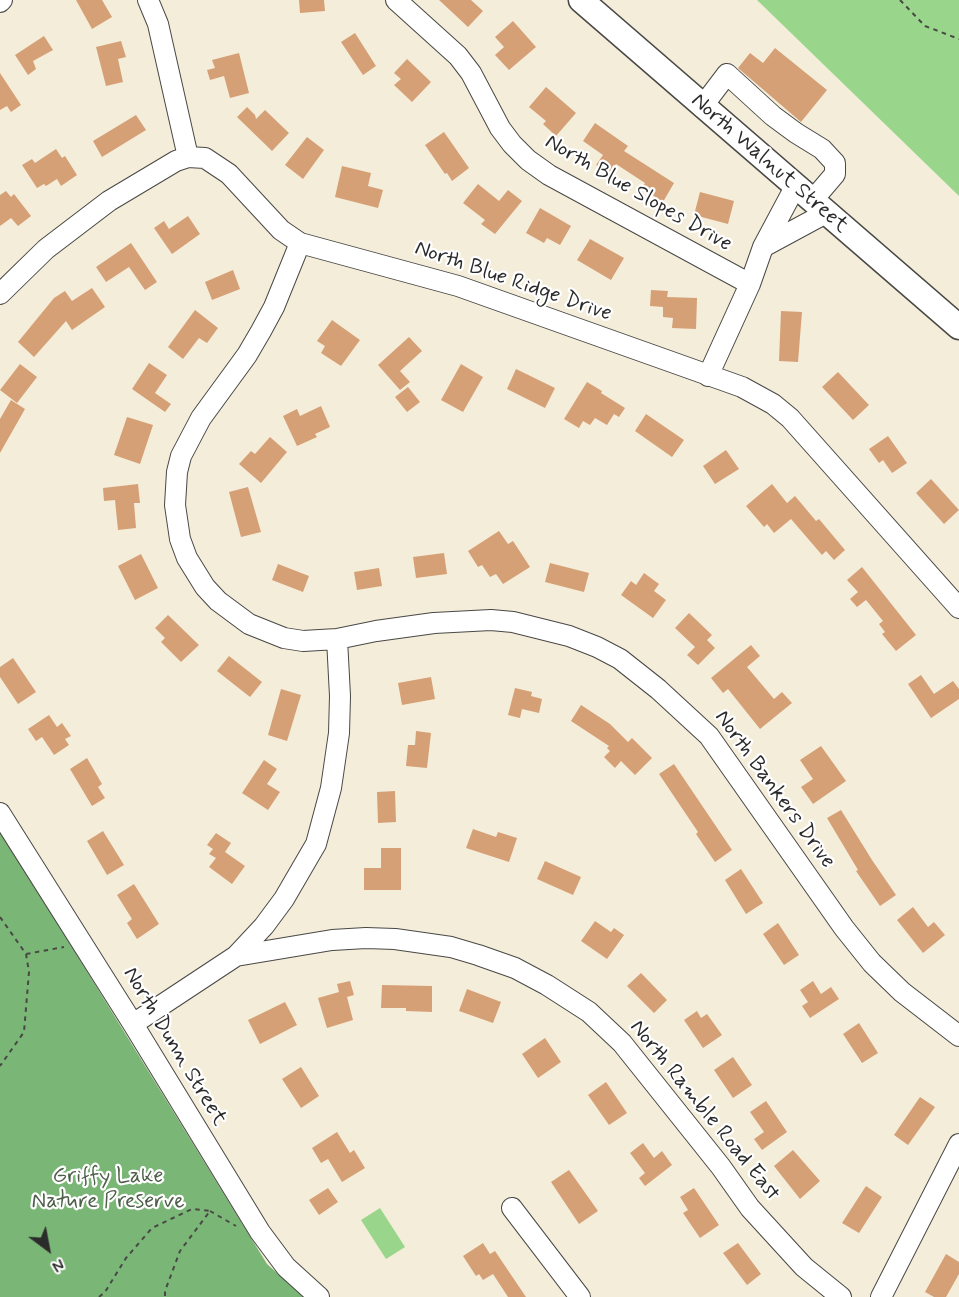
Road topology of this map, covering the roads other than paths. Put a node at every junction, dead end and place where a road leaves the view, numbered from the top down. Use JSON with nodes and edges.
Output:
{"nodes":[{"id":1,"x":148,"y":0,"type":"edge"},
{"id":2,"x":396,"y":0,"type":"edge"},
{"id":3,"x":580,"y":0,"type":"edge"},
{"id":4,"x":702,"y":107,"type":"junction"},
{"id":5,"x":188,"y":157,"type":"junction"},
{"id":6,"x":811,"y":200,"type":"junction"},
{"id":7,"x":300,"y":243,"type":"junction"},
{"id":8,"x":763,"y":247,"type":"junction"},
{"id":9,"x":750,"y":284,"type":"junction"},
{"id":10,"x":0,"y":294,"type":"edge"},
{"id":11,"x":959,"y":327,"type":"edge"},
{"id":12,"x":708,"y":376,"type":"junction"},
{"id":13,"x":959,"y":608,"type":"edge"},
{"id":14,"x":337,"y":639,"type":"junction"},
{"id":15,"x":0,"y":813,"type":"edge"},
{"id":16,"x":236,"y":956,"type":"junction"},
{"id":17,"x":133,"y":1024,"type":"junction"},
{"id":18,"x":959,"y":1036,"type":"edge"},
{"id":19,"x":959,"y":1144,"type":"edge"},
{"id":20,"x":512,"y":1208,"type":"dead end"},
{"id":21,"x":319,"y":1297,"type":"edge"},
{"id":22,"x":580,"y":1297,"type":"edge"},
{"id":23,"x":841,"y":1297,"type":"edge"},
{"id":24,"x":881,"y":1297,"type":"edge"}],
"edges":[{"from":1,"to":5,"type":"street"},
{"from":2,"to":9,"type":"street","name":"North Blue Slopes Drive"},
{"from":3,"to":4,"type":"main road","name":"North Walnut Street"},
{"from":4,"to":6,"type":"main road","name":"North Walnut Street"},
{"from":4,"to":6,"type":"street"},
{"from":5,"to":7,"type":"street"},
{"from":5,"to":10,"type":"street"},
{"from":6,"to":8,"type":"street"},
{"from":6,"to":8,"type":"street"},
{"from":6,"to":11,"type":"main road","name":"North Walnut Street"},
{"from":7,"to":12,"type":"street","name":"North Blue Ridge Drive"},
{"from":7,"to":14,"type":"street","name":"North Bankers Drive"},
{"from":8,"to":9,"type":"street"},
{"from":9,"to":12,"type":"street"},
{"from":12,"to":13,"type":"street","name":"North Blue Ridge Drive"},
{"from":14,"to":16,"type":"street"},
{"from":14,"to":18,"type":"street","name":"North Bankers Drive"},
{"from":15,"to":17,"type":"street","name":"North Dunn Street"},
{"from":16,"to":17,"type":"street"},
{"from":16,"to":23,"type":"street","name":"North Ramble Road East"},
{"from":17,"to":21,"type":"street","name":"North Dunn Street"},
{"from":19,"to":24,"type":"street"},
{"from":20,"to":22,"type":"street"}]}
